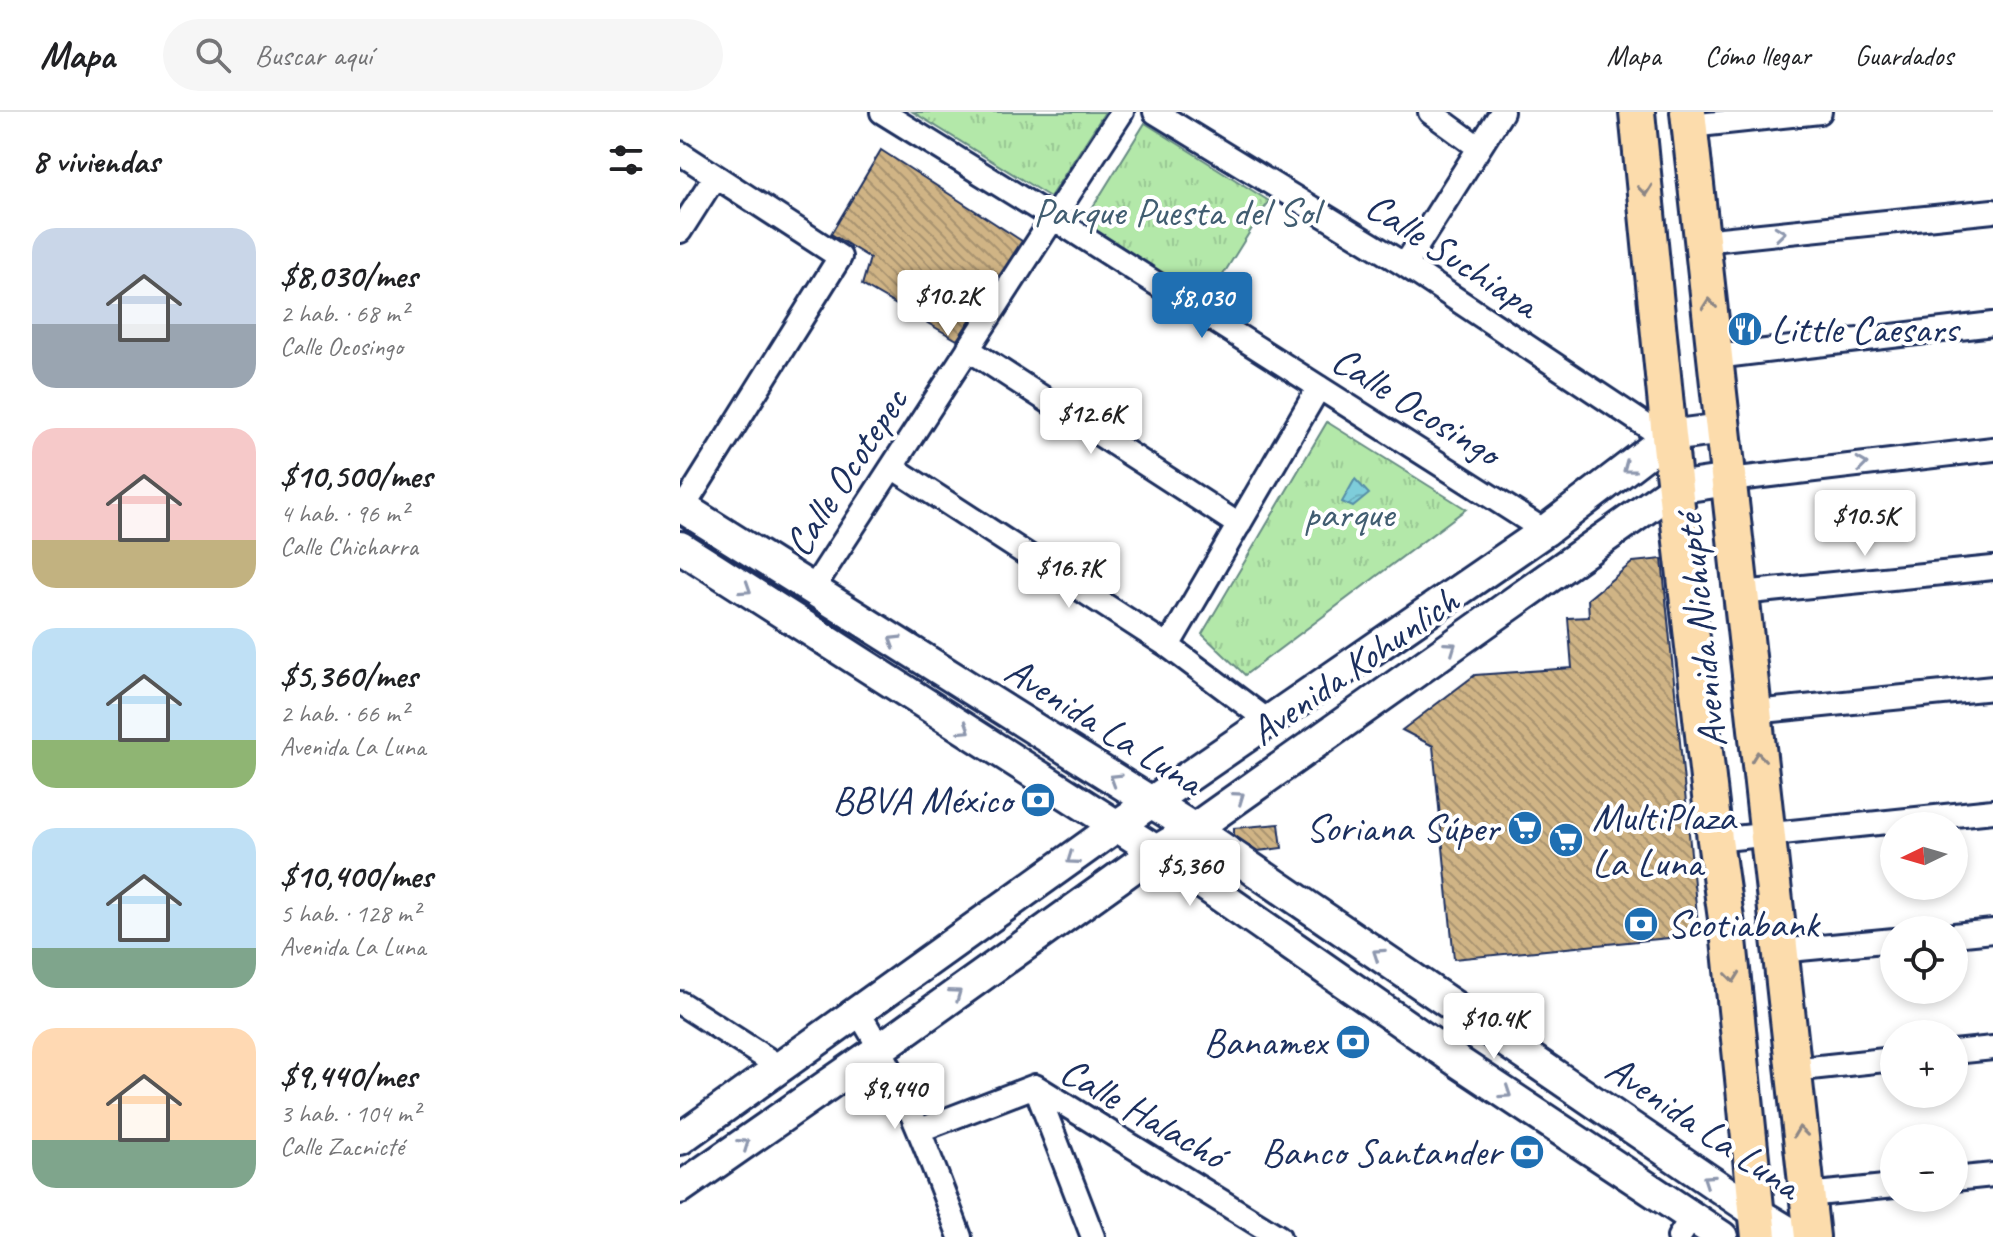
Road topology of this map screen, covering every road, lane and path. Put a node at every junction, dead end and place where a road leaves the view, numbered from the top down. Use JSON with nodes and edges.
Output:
{"nodes":[{"id":1,"x":882,"y":112,"type":"edge"},
{"id":2,"x":1122,"y":112,"type":"edge"},
{"id":3,"x":1155,"y":112,"type":"edge"},
{"id":4,"x":1430,"y":112,"type":"edge"},
{"id":5,"x":1502,"y":112,"type":"edge"},
{"id":6,"x":1637,"y":112,"type":"edge"},
{"id":7,"x":1820,"y":112,"type":"edge"},
{"id":8,"x":1689,"y":119,"type":"edge"},
{"id":9,"x":1478,"y":147,"type":"junction"},
{"id":10,"x":680,"y":153,"type":"edge"},
{"id":11,"x":715,"y":176,"type":"junction"},
{"id":12,"x":1993,"y":211,"type":"edge"},
{"id":13,"x":1053,"y":218,"type":"junction"},
{"id":14,"x":680,"y":231,"type":"edge"},
{"id":15,"x":1702,"y":241,"type":"junction"},
{"id":16,"x":1405,"y":265,"type":"junction"},
{"id":17,"x":1993,"y":324,"type":"edge"},
{"id":18,"x":968,"y":349,"type":"junction"},
{"id":19,"x":1715,"y":357,"type":"junction"},
{"id":20,"x":1319,"y":387,"type":"junction"},
{"id":21,"x":1723,"y":429,"type":"junction"},
{"id":22,"x":1668,"y":438,"type":"junction"},
{"id":23,"x":1993,"y":449,"type":"edge"},
{"id":24,"x":892,"y":467,"type":"junction"},
{"id":25,"x":1729,"y":480,"type":"junction"},
{"id":26,"x":1675,"y":488,"type":"junction"},
{"id":27,"x":682,"y":507,"type":"edge"},
{"id":28,"x":1239,"y":525,"type":"junction"},
{"id":29,"x":1545,"y":531,"type":"junction"},
{"id":30,"x":680,"y":547,"type":"edge"},
{"id":31,"x":1993,"y":568,"type":"edge"},
{"id":32,"x":812,"y":590,"type":"junction"},
{"id":33,"x":1741,"y":593,"type":"junction"},
{"id":34,"x":1168,"y":646,"type":"junction"},
{"id":35,"x":1359,"y":658,"type":"junction"},
{"id":36,"x":1993,"y":688,"type":"edge"},
{"id":37,"x":1385,"y":694,"type":"junction"},
{"id":38,"x":1754,"y":712,"type":"junction"},
{"id":39,"x":1268,"y":721,"type":"junction"},
{"id":40,"x":1151,"y":802,"type":"junction"},
{"id":41,"x":1993,"y":811,"type":"edge"},
{"id":42,"x":1117,"y":826,"type":"junction"},
{"id":43,"x":1194,"y":829,"type":"junction"},
{"id":44,"x":1767,"y":835,"type":"junction"},
{"id":45,"x":1715,"y":840,"type":"junction"},
{"id":46,"x":1156,"y":851,"type":"junction"},
{"id":47,"x":1993,"y":931,"type":"edge"},
{"id":48,"x":1968,"y":934,"type":"edge"},
{"id":49,"x":1880,"y":941,"type":"edge"},
{"id":50,"x":1779,"y":951,"type":"junction"},
{"id":51,"x":680,"y":1003,"type":"edge"},
{"id":52,"x":858,"y":1012,"type":"junction"},
{"id":53,"x":1485,"y":1028,"type":"junction"},
{"id":54,"x":881,"y":1048,"type":"junction"},
{"id":55,"x":1993,"y":1048,"type":"edge"},
{"id":56,"x":1968,"y":1051,"type":"edge"},
{"id":57,"x":1880,"y":1061,"type":"edge"},
{"id":58,"x":1460,"y":1063,"type":"junction"},
{"id":59,"x":780,"y":1067,"type":"junction"},
{"id":60,"x":1792,"y":1070,"type":"junction"},
{"id":61,"x":1035,"y":1086,"type":"junction"},
{"id":62,"x":920,"y":1130,"type":"junction"},
{"id":63,"x":680,"y":1139,"type":"edge"},
{"id":64,"x":1993,"y":1175,"type":"edge"},
{"id":65,"x":1968,"y":1178,"type":"edge"},
{"id":66,"x":1880,"y":1187,"type":"edge"},
{"id":67,"x":680,"y":1188,"type":"edge"},
{"id":68,"x":1807,"y":1195,"type":"junction"},
{"id":69,"x":1239,"y":1211,"type":"junction"},
{"id":70,"x":1758,"y":1225,"type":"edge"},
{"id":71,"x":1700,"y":1231,"type":"edge"},
{"id":72,"x":960,"y":1237,"type":"edge"},
{"id":73,"x":1093,"y":1237,"type":"edge"},
{"id":74,"x":1249,"y":1237,"type":"edge"},
{"id":75,"x":1279,"y":1237,"type":"edge"},
{"id":76,"x":1797,"y":1237,"type":"edge"},
{"id":77,"x":1812,"y":1237,"type":"edge"}],
"edges":[{"from":1,"to":13,"type":"street","name":"Calle Ocosingo"},
{"from":2,"to":13,"type":"street","name":"Calle Ocotepec"},
{"from":3,"to":16,"type":"street","name":"Calle Suchiapa"},
{"from":4,"to":9,"type":"street"},
{"from":5,"to":9,"type":"street"},
{"from":6,"to":22,"type":"main road","name":"Avenida Nichupté","one_way":true},
{"from":7,"to":8,"type":"street"},
{"from":8,"to":15,"type":"main road","name":"Avenida Nichupté"},
{"from":9,"to":16,"type":"street"},
{"from":10,"to":11,"type":"street"},
{"from":11,"to":14,"type":"street"},
{"from":11,"to":27,"type":"street"},
{"from":15,"to":12,"type":"street","one_way":true},
{"from":13,"to":18,"type":"street","name":"Calle Ocotepec"},
{"from":13,"to":20,"type":"street","name":"Calle Ocosingo"},
{"from":19,"to":15,"type":"main road","name":"Avenida Nichupté","one_way":true},
{"from":16,"to":22,"type":"street","name":"Calle Suchiapa"},
{"from":17,"to":19,"type":"street"},
{"from":18,"to":24,"type":"street","name":"Calle Ocotepec"},
{"from":18,"to":28,"type":"street"},
{"from":19,"to":21,"type":"main road","name":"Avenida Nichupté"},
{"from":20,"to":28,"type":"street"},
{"from":20,"to":29,"type":"street","name":"Calle Ocosingo"},
{"from":21,"to":22,"type":"main road","name":"Avenida Kohunlich"},
{"from":21,"to":25,"type":"main road","name":"Avenida Nichupté"},
{"from":22,"to":26,"type":"main road","name":"Avenida Nichupté"},
{"from":22,"to":29,"type":"main road","name":"Avenida Kohunlich","one_way":true},
{"from":25,"to":23,"type":"street","one_way":true},
{"from":24,"to":32,"type":"street","name":"Calle Ocotepec"},
{"from":24,"to":34,"type":"street"},
{"from":25,"to":26,"type":"main road","name":"Avenida Kohunlich"},
{"from":25,"to":33,"type":"main road","name":"Avenida Nichupté"},
{"from":37,"to":26,"type":"main road","name":"Avenida Kohunlich","one_way":true},
{"from":26,"to":45,"type":"main road","name":"Avenida Nichupté"},
{"from":27,"to":32,"type":"main road","name":"Avenida La Luna"},
{"from":28,"to":34,"type":"street"},
{"from":29,"to":35,"type":"main road","name":"Avenida Kohunlich"},
{"from":30,"to":42,"type":"main road","name":"Avenida La Luna","one_way":true},
{"from":31,"to":33,"type":"street"},
{"from":40,"to":32,"type":"main road","name":"Avenida La Luna","one_way":true},
{"from":33,"to":38,"type":"main road","name":"Avenida Nichupté"},
{"from":34,"to":39,"type":"street"},
{"from":35,"to":37,"type":"main road"},
{"from":35,"to":39,"type":"main road","name":"Avenida Kohunlich"},
{"from":36,"to":38,"type":"street"},
{"from":43,"to":37,"type":"main road","name":"Avenida Kohunlich","one_way":true},
{"from":44,"to":38,"type":"main road","name":"Avenida Nichupté","one_way":true},
{"from":39,"to":40,"type":"main road","name":"Avenida Kohunlich"},
{"from":40,"to":42,"type":"main road","name":"Avenida Kohunlich"},
{"from":40,"to":43,"type":"main road","name":"Avenida La Luna"},
{"from":41,"to":44,"type":"street"},
{"from":42,"to":46,"type":"main road","name":"Avenida La Luna"},
{"from":42,"to":52,"type":"main road","name":"Avenida Kohunlich","one_way":true},
{"from":43,"to":46,"type":"main road","name":"Avenida Kohunlich"},
{"from":53,"to":43,"type":"main road","name":"Avenida La Luna","one_way":true},
{"from":44,"to":45,"type":"street"},
{"from":44,"to":50,"type":"main road","name":"Avenida Nichupté"},
{"from":45,"to":70,"type":"main road","name":"Avenida Nichupté","one_way":true},
{"from":54,"to":46,"type":"main road","name":"Avenida Kohunlich","one_way":true},
{"from":46,"to":58,"type":"main road","name":"Avenida La Luna"},
{"from":47,"to":48,"type":"street"},
{"from":49,"to":50,"type":"street"},
{"from":50,"to":60,"type":"main road","name":"Avenida Nichupté"},
{"from":51,"to":59,"type":"street"},
{"from":52,"to":54,"type":"street"},
{"from":52,"to":59,"type":"main road","name":"Avenida Kohunlich"},
{"from":53,"to":58,"type":"main road"},
{"from":70,"to":53,"type":"main road","name":"Avenida La Luna","one_way":true},
{"from":54,"to":62,"type":"street"},
{"from":67,"to":54,"type":"main road","name":"Avenida Kohunlich","one_way":true},
{"from":55,"to":56,"type":"street"},
{"from":57,"to":60,"type":"street"},
{"from":58,"to":71,"type":"main road","name":"Avenida La Luna","one_way":true},
{"from":59,"to":63,"type":"main road","name":"Avenida Kohunlich"},
{"from":68,"to":60,"type":"main road","name":"Avenida Nichupté","one_way":true},
{"from":61,"to":62,"type":"street","name":"Calle Halachó"},
{"from":61,"to":69,"type":"street","name":"Calle Halachó"},
{"from":61,"to":73,"type":"street"},
{"from":62,"to":72,"type":"street"},
{"from":64,"to":65,"type":"street"},
{"from":66,"to":68,"type":"street"},
{"from":68,"to":77,"type":"main road","name":"Avenida Nichupté"},
{"from":69,"to":74,"type":"street"},
{"from":69,"to":75,"type":"street","name":"Calle Halachó"},
{"from":70,"to":76,"type":"main road","name":"Avenida La Luna"}]}
